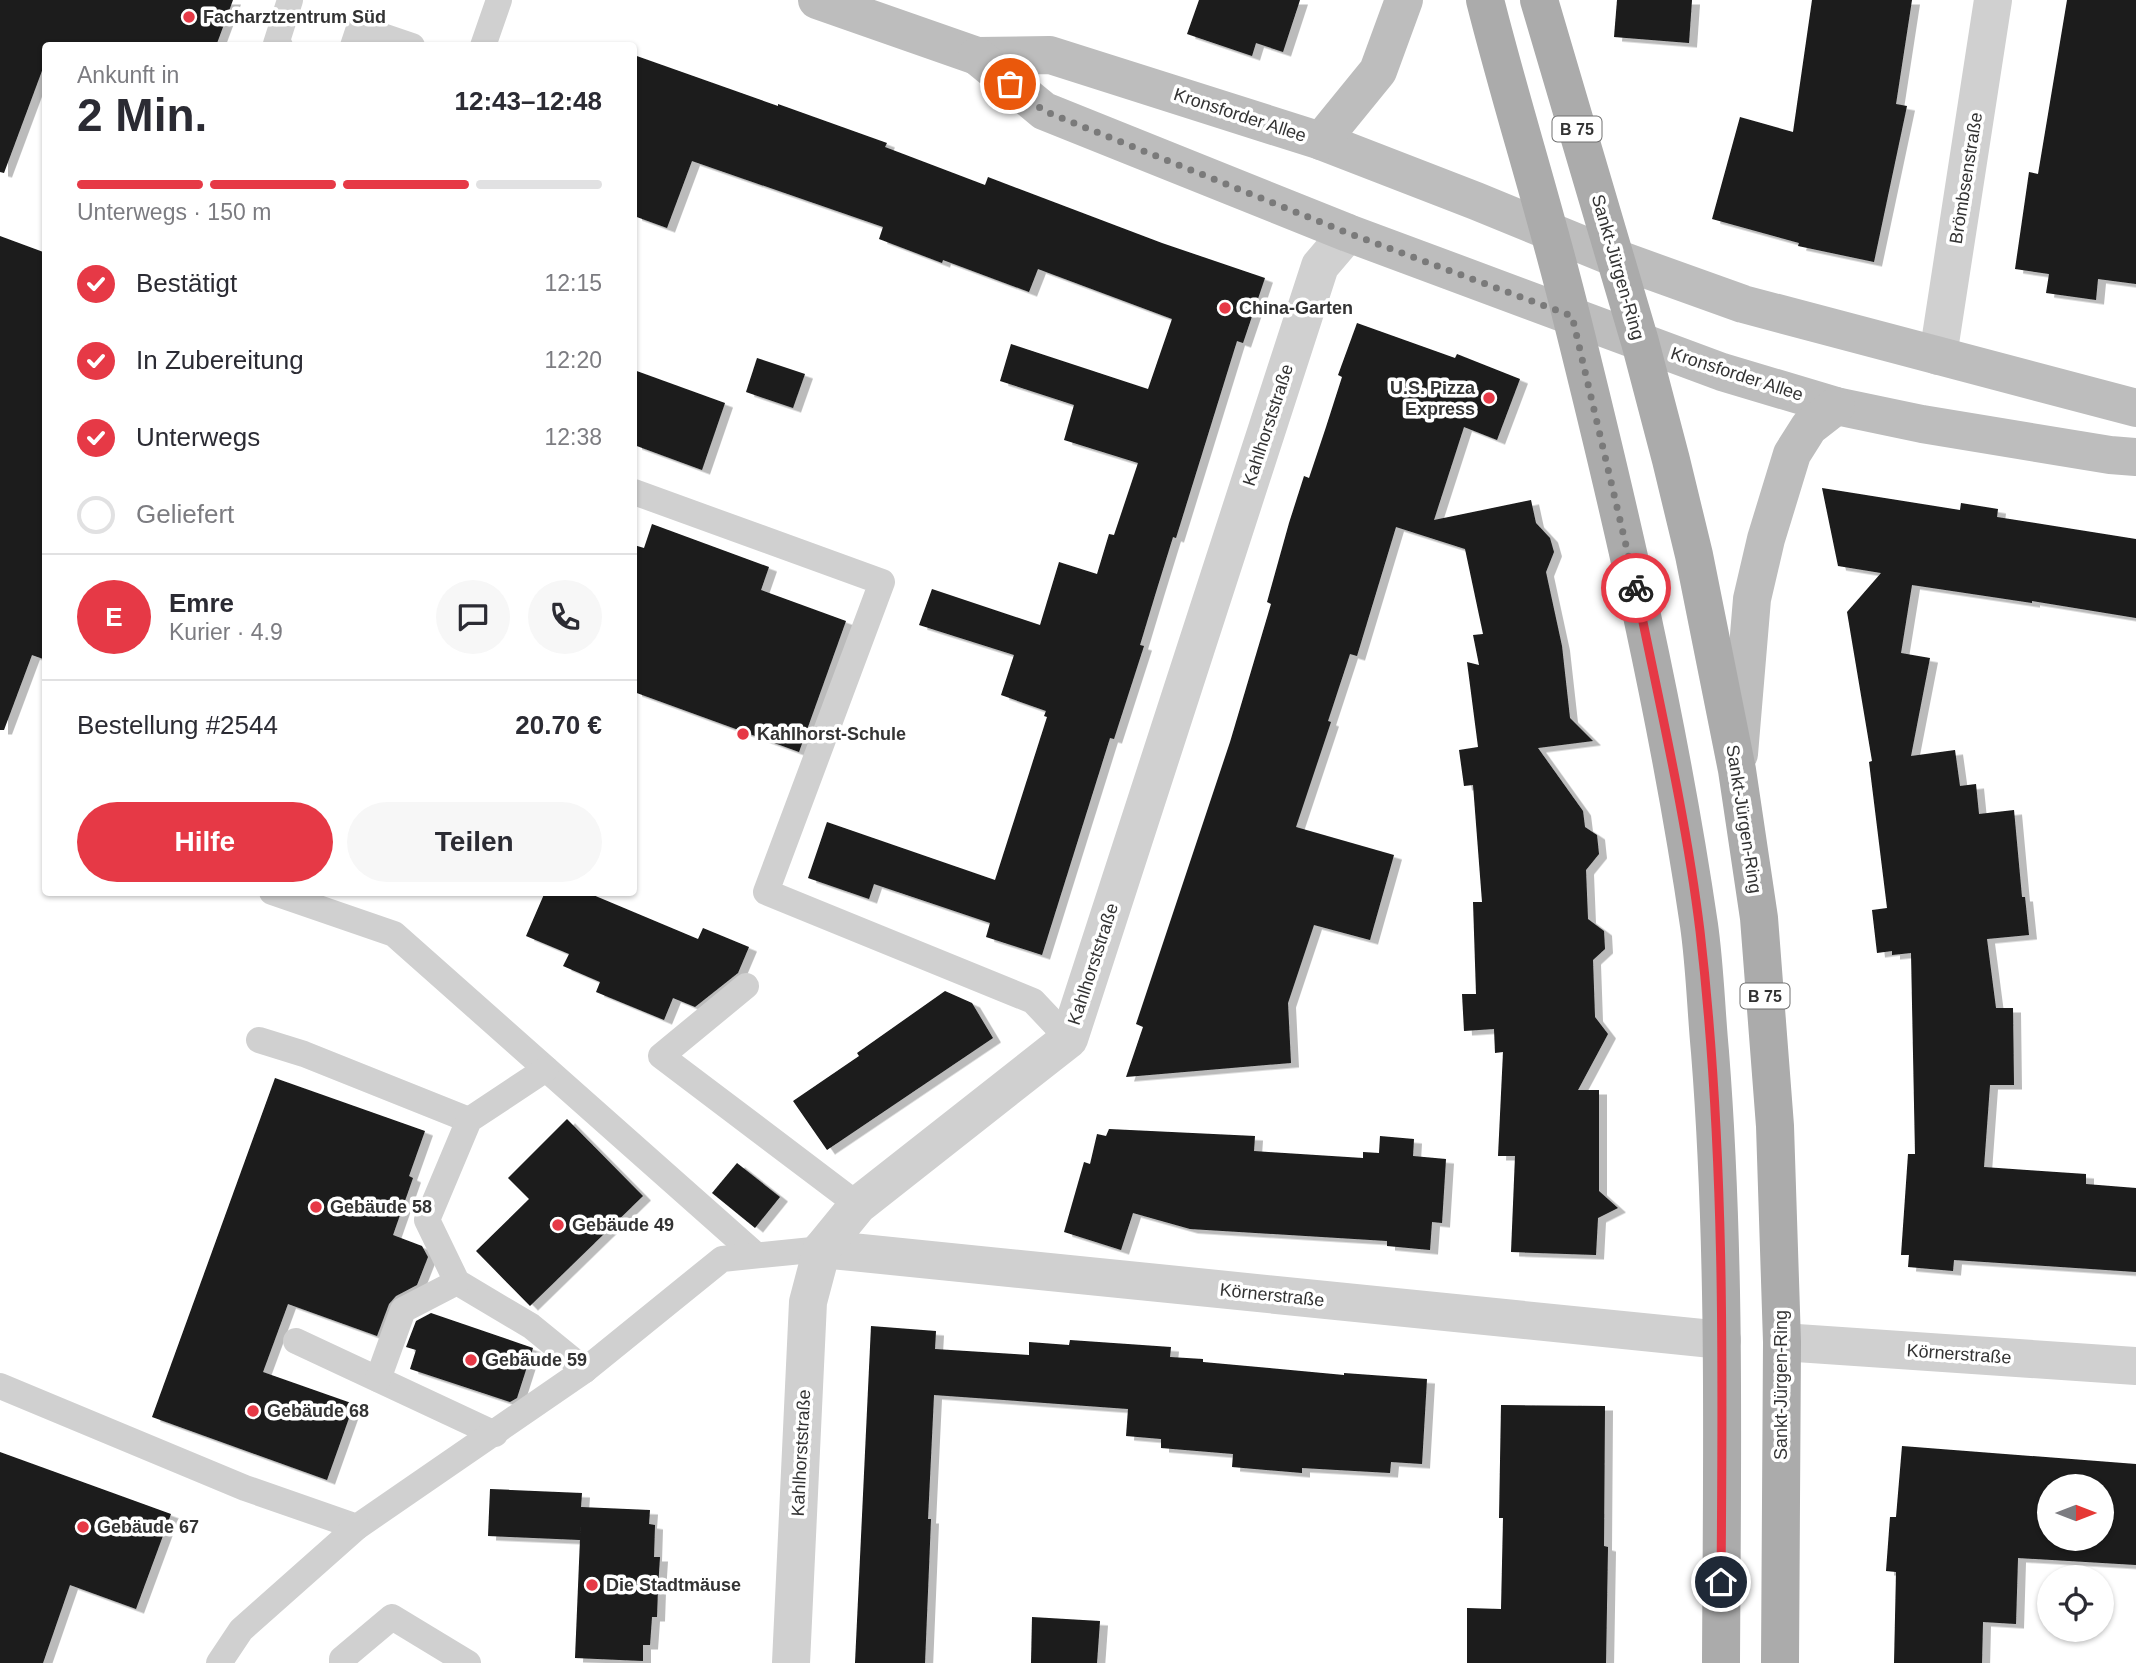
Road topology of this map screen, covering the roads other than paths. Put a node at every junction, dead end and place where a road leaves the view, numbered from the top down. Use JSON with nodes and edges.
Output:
{"nodes":[{"id":1,"x":290,"y":0,"type":"edge"},
{"id":2,"x":499,"y":0,"type":"edge"},
{"id":3,"x":817,"y":0,"type":"edge"},
{"id":4,"x":1404,"y":0,"type":"edge"},
{"id":5,"x":1485,"y":0,"type":"edge"},
{"id":6,"x":1539,"y":0,"type":"edge"},
{"id":7,"x":1993,"y":0,"type":"edge"},
{"id":8,"x":277,"y":42,"type":"edge"},
{"id":9,"x":354,"y":42,"type":"edge"},
{"id":10,"x":400,"y":42,"type":"edge"},
{"id":11,"x":484,"y":42,"type":"edge"},
{"id":12,"x":977,"y":56,"type":"junction"},
{"id":13,"x":1321,"y":141,"type":"junction"},
{"id":14,"x":1547,"y":231,"type":"junction"},
{"id":15,"x":1348,"y":233,"type":"junction"},
{"id":16,"x":1615,"y":258,"type":"junction"},
{"id":17,"x":1572,"y":316,"type":"junction"},
{"id":18,"x":1640,"y":342,"type":"junction"},
{"id":19,"x":1938,"y":356,"type":"junction"},
{"id":20,"x":1836,"y":406,"type":"junction"},
{"id":21,"x":2136,"y":408,"type":"edge"},
{"id":22,"x":2136,"y":457,"type":"edge"},
{"id":23,"x":637,"y":493,"type":"edge"},
{"id":24,"x":1737,"y":770,"type":"junction"},
{"id":25,"x":284,"y":896,"type":"edge"},
{"id":26,"x":746,"y":986,"type":"dead end"},
{"id":27,"x":1069,"y":1039,"type":"junction"},
{"id":28,"x":259,"y":1040,"type":"dead end"},
{"id":29,"x":546,"y":1069,"type":"junction"},
{"id":30,"x":469,"y":1120,"type":"junction"},
{"id":31,"x":858,"y":1205,"type":"junction"},
{"id":32,"x":822,"y":1249,"type":"junction"},
{"id":33,"x":756,"y":1255,"type":"junction"},
{"id":34,"x":457,"y":1282,"type":"junction"},
{"id":35,"x":296,"y":1340,"type":"dead end"},
{"id":36,"x":1722,"y":1340,"type":"junction"},
{"id":37,"x":1782,"y":1342,"type":"junction"},
{"id":38,"x":2136,"y":1366,"type":"edge"},
{"id":39,"x":585,"y":1370,"type":"junction"},
{"id":40,"x":378,"y":1379,"type":"junction"},
{"id":41,"x":0,"y":1386,"type":"edge"},
{"id":42,"x":495,"y":1434,"type":"junction"},
{"id":43,"x":358,"y":1527,"type":"junction"},
{"id":44,"x":219,"y":1663,"type":"edge"},
{"id":45,"x":342,"y":1663,"type":"edge"},
{"id":46,"x":468,"y":1663,"type":"edge"},
{"id":47,"x":791,"y":1663,"type":"edge"},
{"id":48,"x":1721,"y":1663,"type":"edge"},
{"id":49,"x":1780,"y":1663,"type":"edge"}],
"edges":[{"from":1,"to":8,"type":"lane"},
{"from":2,"to":11,"type":"lane"},
{"from":3,"to":12,"type":"main road","name":"Kronsforder Allee"},
{"from":4,"to":13,"type":"main road"},
{"from":5,"to":14,"type":"main road"},
{"from":6,"to":16,"type":"main road","name":"Sankt-Jürgen-Ring","number":"B 75"},
{"from":7,"to":19,"type":"street","name":"Brömbsenstraße"},
{"from":9,"to":10,"type":"lane"},
{"from":12,"to":13,"type":"main road","name":"Kronsforder Allee"},
{"from":12,"to":15,"type":"main road","name":"Kronsforder Allee"},
{"from":13,"to":14,"type":"main road","name":"Kronsforder Allee"},
{"from":14,"to":16,"type":"main road","name":"Kronsforder Allee"},
{"from":14,"to":17,"type":"main road"},
{"from":15,"to":17,"type":"main road","name":"Kronsforder Allee"},
{"from":15,"to":27,"type":"street","name":"Kahlhorststraße"},
{"from":16,"to":18,"type":"main road","name":"Sankt-Jürgen-Ring","number":"B 75"},
{"from":16,"to":19,"type":"main road","name":"Kronsforder Allee"},
{"from":17,"to":18,"type":"main road","name":"Kronsforder Allee"},
{"from":17,"to":36,"type":"main road"},
{"from":18,"to":20,"type":"main road","name":"Kronsforder Allee"},
{"from":18,"to":24,"type":"main road","name":"Sankt-Jürgen-Ring","number":"B 75"},
{"from":19,"to":21,"type":"main road","name":"Kronsforder Allee"},
{"from":20,"to":22,"type":"main road","name":"Kronsforder Allee"},
{"from":20,"to":24,"type":"main road"},
{"from":23,"to":27,"type":"lane"},
{"from":24,"to":37,"type":"main road","name":"Sankt-Jürgen-Ring","number":"B 75"},
{"from":25,"to":29,"type":"lane"},
{"from":26,"to":31,"type":"lane"},
{"from":27,"to":31,"type":"street","name":"Kahlhorststraße"},
{"from":28,"to":30,"type":"lane"},
{"from":29,"to":30,"type":"lane"},
{"from":29,"to":33,"type":"lane"},
{"from":30,"to":34,"type":"lane"},
{"from":31,"to":32,"type":"street","name":"Kahlhorststraße"},
{"from":32,"to":33,"type":"lane"},
{"from":32,"to":36,"type":"street","name":"Körnerstraße"},
{"from":32,"to":47,"type":"street","name":"Kahlhorststraße"},
{"from":33,"to":39,"type":"lane"},
{"from":34,"to":39,"type":"lane"},
{"from":34,"to":40,"type":"lane"},
{"from":35,"to":40,"type":"lane"},
{"from":36,"to":48,"type":"main road"},
{"from":37,"to":38,"type":"street","name":"Körnerstraße"},
{"from":37,"to":49,"type":"main road","name":"Sankt-Jürgen-Ring","number":"B 75"},
{"from":39,"to":42,"type":"lane"},
{"from":40,"to":42,"type":"lane"},
{"from":41,"to":43,"type":"lane"},
{"from":42,"to":43,"type":"lane"},
{"from":43,"to":44,"type":"lane"},
{"from":45,"to":46,"type":"lane"}]}
